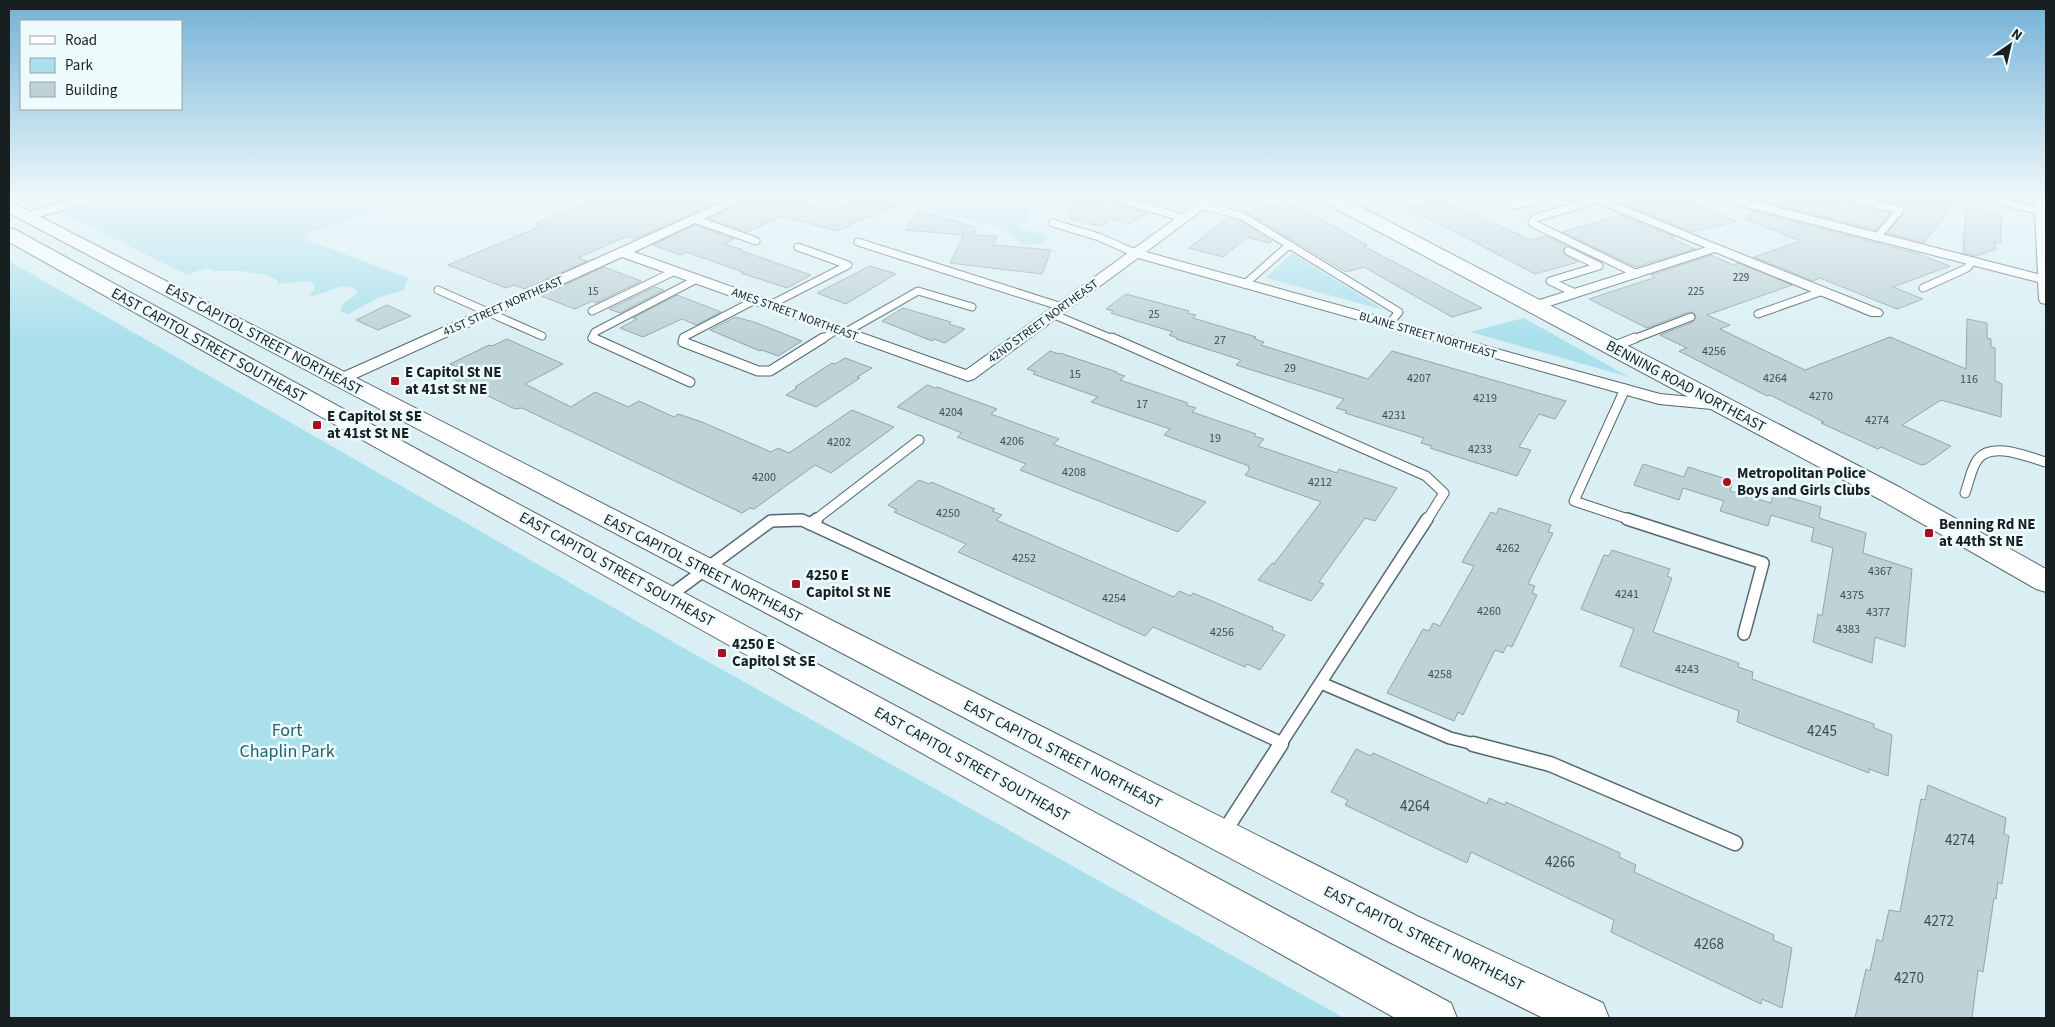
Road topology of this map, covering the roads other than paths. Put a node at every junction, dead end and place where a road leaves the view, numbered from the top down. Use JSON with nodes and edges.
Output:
{"nodes":[{"id":1,"x":50,"y":243,"type":"edge"},
{"id":2,"x":56,"y":243,"type":"edge"},
{"id":3,"x":642,"y":243,"type":"edge"},
{"id":4,"x":861,"y":243,"type":"edge"},
{"id":5,"x":1112,"y":243,"type":"edge"},
{"id":6,"x":1149,"y":243,"type":"edge"},
{"id":7,"x":1286,"y":243,"type":"edge"},
{"id":8,"x":1415,"y":243,"type":"edge"},
{"id":9,"x":1573,"y":243,"type":"edge"},
{"id":10,"x":1704,"y":243,"type":"edge"},
{"id":11,"x":1901,"y":243,"type":"edge"},
{"id":12,"x":2045,"y":243,"type":"edge"},
{"id":13,"x":1289,"y":245,"type":"junction"},
{"id":14,"x":798,"y":247,"type":"dead end"},
{"id":15,"x":1716,"y":248,"type":"junction"},
{"id":16,"x":1568,"y":251,"type":"dead end"},
{"id":17,"x":622,"y":252,"type":"junction"},
{"id":18,"x":1135,"y":253,"type":"junction"},
{"id":19,"x":1973,"y":261,"type":"junction"},
{"id":20,"x":675,"y":271,"type":"junction"},
{"id":21,"x":1637,"y":274,"type":"junction"},
{"id":22,"x":697,"y":279,"type":"junction"},
{"id":23,"x":2046,"y":280,"type":"edge"},
{"id":24,"x":1245,"y":284,"type":"junction"},
{"id":25,"x":1923,"y":288,"type":"dead end"},
{"id":26,"x":438,"y":290,"type":"dead end"},
{"id":27,"x":1820,"y":292,"type":"junction"},
{"id":28,"x":1575,"y":294,"type":"junction"},
{"id":29,"x":755,"y":300,"type":"junction"},
{"id":30,"x":2046,"y":300,"type":"edge"},
{"id":31,"x":770,"y":305,"type":"junction"},
{"id":32,"x":1535,"y":306,"type":"junction"},
{"id":33,"x":972,"y":307,"type":"dead end"},
{"id":34,"x":1057,"y":310,"type":"junction"},
{"id":35,"x":592,"y":312,"type":"dead end"},
{"id":36,"x":488,"y":313,"type":"junction"},
{"id":37,"x":1758,"y":314,"type":"dead end"},
{"id":38,"x":1876,"y":314,"type":"dead end"},
{"id":39,"x":1692,"y":317,"type":"dead end"},
{"id":40,"x":1389,"y":324,"type":"junction"},
{"id":41,"x":842,"y":331,"type":"junction"},
{"id":42,"x":542,"y":336,"type":"dead end"},
{"id":43,"x":1612,"y":347,"type":"junction"},
{"id":44,"x":968,"y":376,"type":"joint"},
{"id":45,"x":341,"y":379,"type":"junction"},
{"id":46,"x":690,"y":382,"type":"dead end"},
{"id":47,"x":1625,"y":390,"type":"junction"},
{"id":48,"x":1722,"y":406,"type":"junction"},
{"id":49,"x":919,"y":440,"type":"dead end"},
{"id":50,"x":2046,"y":462,"type":"edge"},
{"id":51,"x":1965,"y":493,"type":"dead end"},
{"id":52,"x":810,"y":524,"type":"junction"},
{"id":53,"x":706,"y":569,"type":"junction"},
{"id":54,"x":2046,"y":582,"type":"edge"},
{"id":55,"x":668,"y":597,"type":"junction"},
{"id":56,"x":1744,"y":634,"type":"dead end"},
{"id":57,"x":1321,"y":683,"type":"junction"},
{"id":58,"x":1282,"y":743,"type":"junction"},
{"id":59,"x":1222,"y":835,"type":"junction"},
{"id":60,"x":1735,"y":844,"type":"dead end"},
{"id":61,"x":1436,"y":1018,"type":"edge"},
{"id":62,"x":1588,"y":1018,"type":"edge"}],
"edges":[{"from":1,"to":55,"type":"main road","name":"EAST CAPITOL STREET SOUTHEAST"},
{"from":2,"to":45,"type":"main road","name":"EAST CAPITOL STREET NORTHEAST"},
{"from":3,"to":17,"type":"street","name":"41ST STREET NORTHEAST"},
{"from":4,"to":34,"type":"lane"},
{"from":5,"to":18,"type":"lane"},
{"from":6,"to":18,"type":"street","name":"42ND STREET NORTHEAST"},
{"from":7,"to":13,"type":"lane"},
{"from":8,"to":32,"type":"main road","name":"BENNING ROAD NORTHEAST"},
{"from":9,"to":21,"type":"lane"},
{"from":10,"to":15,"type":"lane"},
{"from":11,"to":19,"type":"street"},
{"from":12,"to":23,"type":"street"},
{"from":13,"to":24,"type":"lane"},
{"from":13,"to":40,"type":"lane"},
{"from":14,"to":31,"type":"lane"},
{"from":15,"to":21,"type":"street"},
{"from":15,"to":27,"type":"street"},
{"from":16,"to":28,"type":"lane"},
{"from":17,"to":20,"type":"street","name":"AMES STREET NORTHEAST"},
{"from":17,"to":36,"type":"street","name":"41ST STREET NORTHEAST"},
{"from":18,"to":24,"type":"street","name":"BLAINE STREET NORTHEAST"},
{"from":18,"to":34,"type":"street","name":"42ND STREET NORTHEAST"},
{"from":19,"to":23,"type":"street"},
{"from":19,"to":25,"type":"lane"},
{"from":20,"to":22,"type":"street","name":"AMES STREET NORTHEAST"},
{"from":20,"to":35,"type":"lane"},
{"from":21,"to":28,"type":"street"},
{"from":22,"to":29,"type":"street","name":"AMES STREET NORTHEAST"},
{"from":22,"to":46,"type":"lane"},
{"from":23,"to":30,"type":"street"},
{"from":24,"to":40,"type":"street","name":"BLAINE STREET NORTHEAST"},
{"from":26,"to":36,"type":"lane"},
{"from":27,"to":37,"type":"lane"},
{"from":27,"to":38,"type":"street"},
{"from":28,"to":32,"type":"street"},
{"from":29,"to":31,"type":"street","name":"AMES STREET NORTHEAST"},
{"from":29,"to":41,"type":"lane"},
{"from":31,"to":41,"type":"street","name":"AMES STREET NORTHEAST"},
{"from":32,"to":43,"type":"main road","name":"BENNING ROAD NORTHEAST"},
{"from":33,"to":41,"type":"lane"},
{"from":34,"to":44,"type":"street","name":"42ND STREET NORTHEAST"},
{"from":34,"to":57,"type":"lane"},
{"from":36,"to":42,"type":"lane"},
{"from":36,"to":45,"type":"street","name":"41ST STREET NORTHEAST"},
{"from":39,"to":43,"type":"lane"},
{"from":40,"to":47,"type":"street","name":"BLAINE STREET NORTHEAST"},
{"from":41,"to":44,"type":"street","name":"AMES STREET NORTHEAST"},
{"from":43,"to":48,"type":"main road","name":"BENNING ROAD NORTHEAST"},
{"from":45,"to":53,"type":"main road","name":"EAST CAPITOL STREET NORTHEAST"},
{"from":47,"to":48,"type":"street","name":"BLAINE STREET NORTHEAST"},
{"from":47,"to":56,"type":"lane"},
{"from":48,"to":54,"type":"main road","name":"BENNING ROAD NORTHEAST"},
{"from":49,"to":52,"type":"lane"},
{"from":50,"to":51,"type":"lane"},
{"from":52,"to":53,"type":"lane"},
{"from":52,"to":58,"type":"lane"},
{"from":53,"to":55,"type":"lane"},
{"from":53,"to":59,"type":"main road","name":"EAST CAPITOL STREET NORTHEAST"},
{"from":55,"to":61,"type":"main road","name":"EAST CAPITOL STREET SOUTHEAST"},
{"from":57,"to":58,"type":"lane"},
{"from":57,"to":60,"type":"lane"},
{"from":58,"to":59,"type":"lane"},
{"from":59,"to":62,"type":"main road","name":"EAST CAPITOL STREET NORTHEAST"}]}
